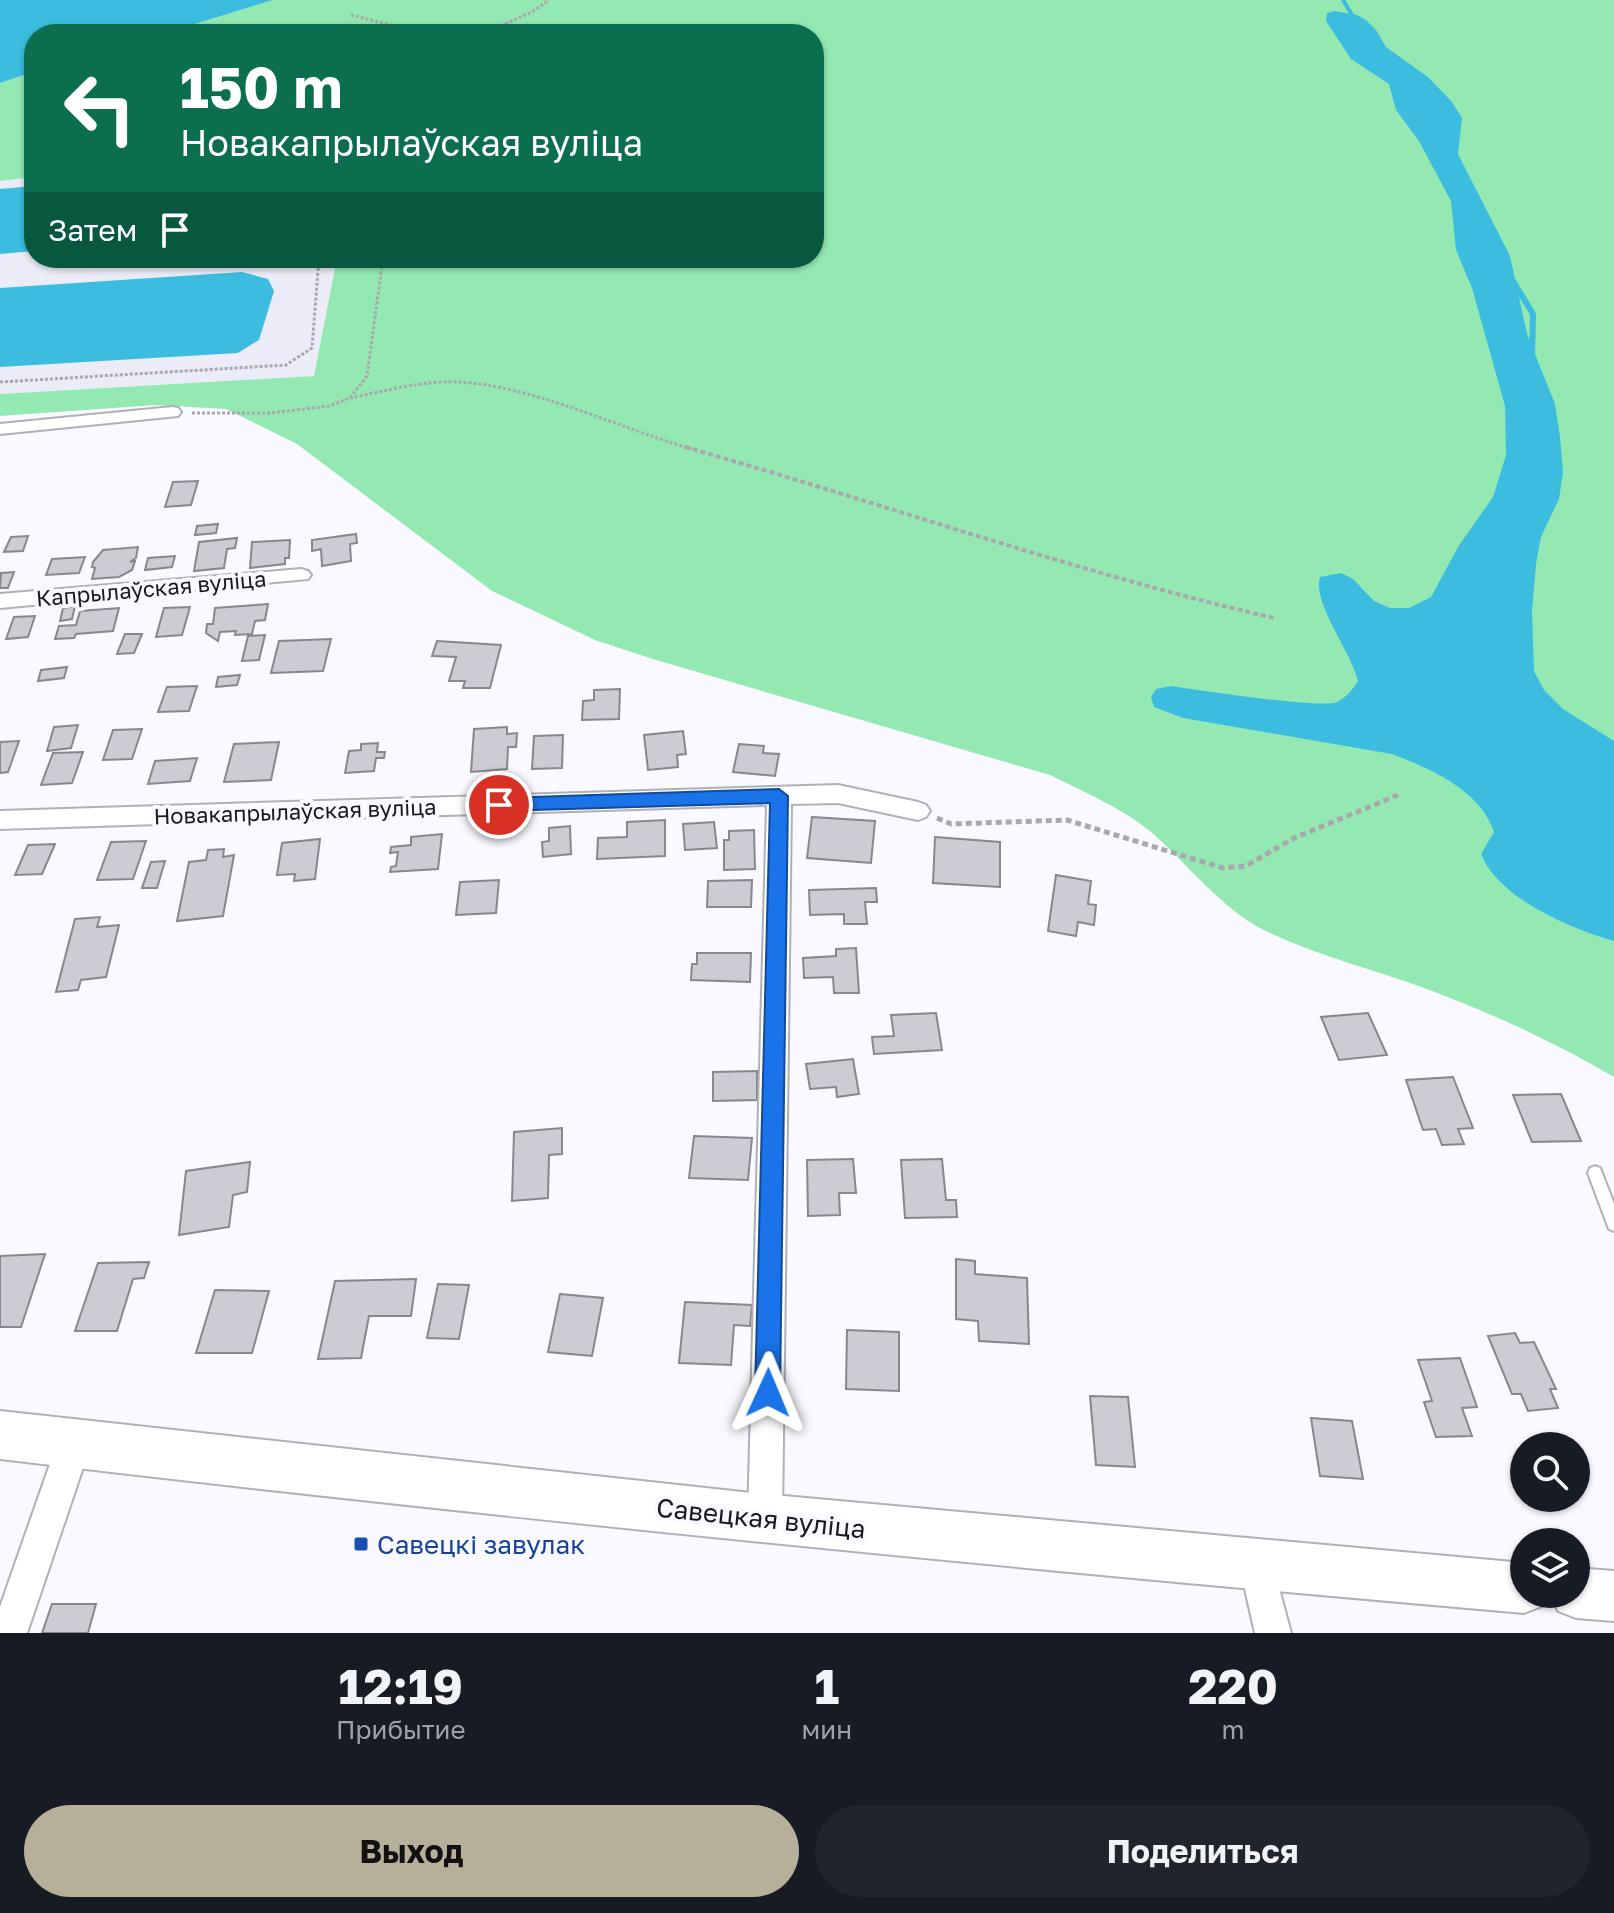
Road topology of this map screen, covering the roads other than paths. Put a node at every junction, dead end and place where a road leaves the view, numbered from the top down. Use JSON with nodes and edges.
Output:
{"nodes":[{"id":1,"x":172,"y":412,"type":"road end"},
{"id":2,"x":0,"y":429,"type":"edge"},
{"id":3,"x":301,"y":575,"type":"dead end"},
{"id":4,"x":0,"y":601,"type":"edge"},
{"id":5,"x":779,"y":796,"type":"junction"},
{"id":6,"x":918,"y":811,"type":"road end"},
{"id":7,"x":0,"y":820,"type":"edge"},
{"id":8,"x":1595,"y":1173,"type":"dead end"},
{"id":9,"x":1614,"y":1224,"type":"edge"},
{"id":10,"x":0,"y":1435,"type":"edge"},
{"id":11,"x":74,"y":1444,"type":"junction"},
{"id":12,"x":765,"y":1518,"type":"junction"},
{"id":13,"x":1258,"y":1567,"type":"junction"},
{"id":14,"x":1510,"y":1587,"type":"edge"},
{"id":15,"x":1590,"y":1594,"type":"edge"},
{"id":16,"x":1614,"y":1596,"type":"edge"},
{"id":17,"x":9,"y":1633,"type":"edge"},
{"id":18,"x":1273,"y":1633,"type":"edge"}],
"edges":[{"from":1,"to":2,"type":"street"},
{"from":3,"to":4,"type":"street","name":"Капрылаўская вуліца"},
{"from":5,"to":6,"type":"street","name":"Новакапрылаўская вуліца"},
{"from":5,"to":7,"type":"street","name":"Новакапрылаўская вуліца"},
{"from":5,"to":12,"type":"street"},
{"from":8,"to":9,"type":"lane"},
{"from":10,"to":11,"type":"main road","name":"Савецкая вуліца"},
{"from":11,"to":12,"type":"main road","name":"Савецкая вуліца"},
{"from":11,"to":17,"type":"street"},
{"from":12,"to":13,"type":"main road","name":"Савецкая вуліца"},
{"from":13,"to":14,"type":"main road","name":"Савецкая вуліца"},
{"from":13,"to":18,"type":"street"},
{"from":15,"to":16,"type":"main road"}]}
